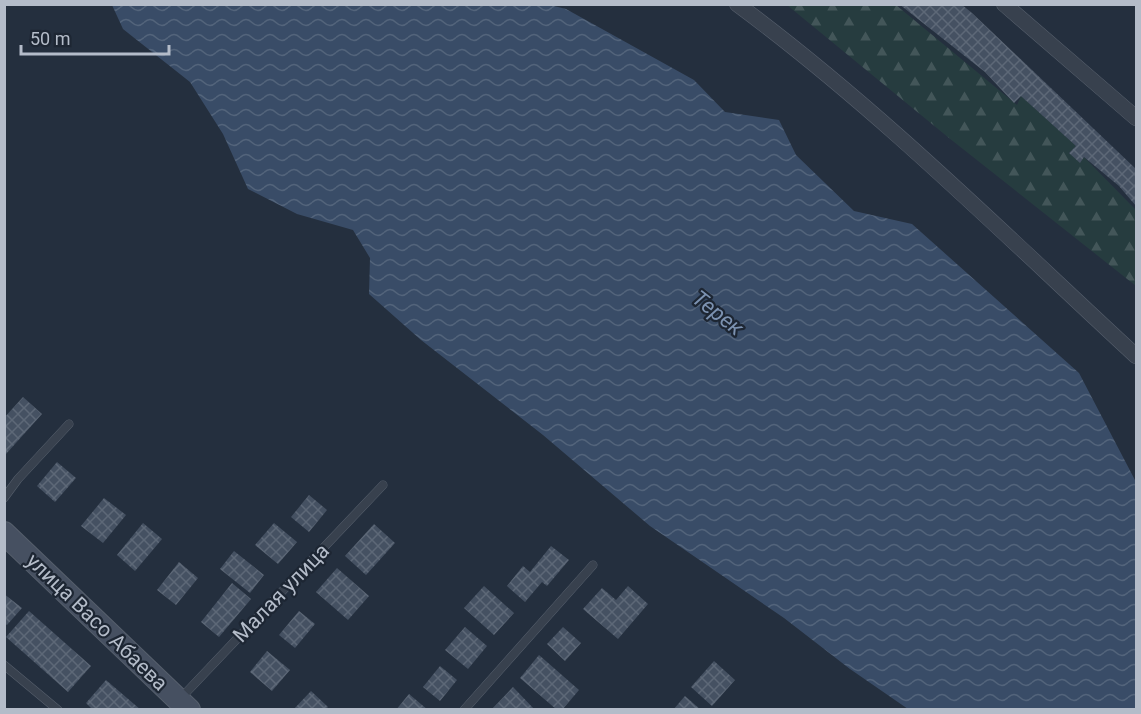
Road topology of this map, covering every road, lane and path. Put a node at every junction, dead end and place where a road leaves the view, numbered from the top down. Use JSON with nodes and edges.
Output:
{"nodes":[{"id":1,"x":737,"y":4,"type":"edge"},
{"id":2,"x":1004,"y":4,"type":"edge"},
{"id":3,"x":1137,"y":118,"type":"edge"},
{"id":4,"x":1137,"y":357,"type":"edge"},
{"id":5,"x":69,"y":424,"type":"dead end"},
{"id":6,"x":383,"y":485,"type":"dead end"},
{"id":7,"x":4,"y":498,"type":"edge"},
{"id":8,"x":4,"y":533,"type":"edge"},
{"id":9,"x":593,"y":566,"type":"dead end"},
{"id":10,"x":4,"y":665,"type":"edge"},
{"id":11,"x":184,"y":705,"type":"edge"},
{"id":12,"x":58,"y":710,"type":"edge"},
{"id":13,"x":464,"y":710,"type":"edge"}],
"edges":[{"from":1,"to":4,"type":"street"},
{"from":2,"to":3,"type":"street"},
{"from":5,"to":7,"type":"lane"},
{"from":6,"to":11,"type":"lane","name":"Малая улица"},
{"from":8,"to":11,"type":"main road","name":"улица Васо Абаева"},
{"from":9,"to":13,"type":"lane"},
{"from":10,"to":12,"type":"lane"}]}
